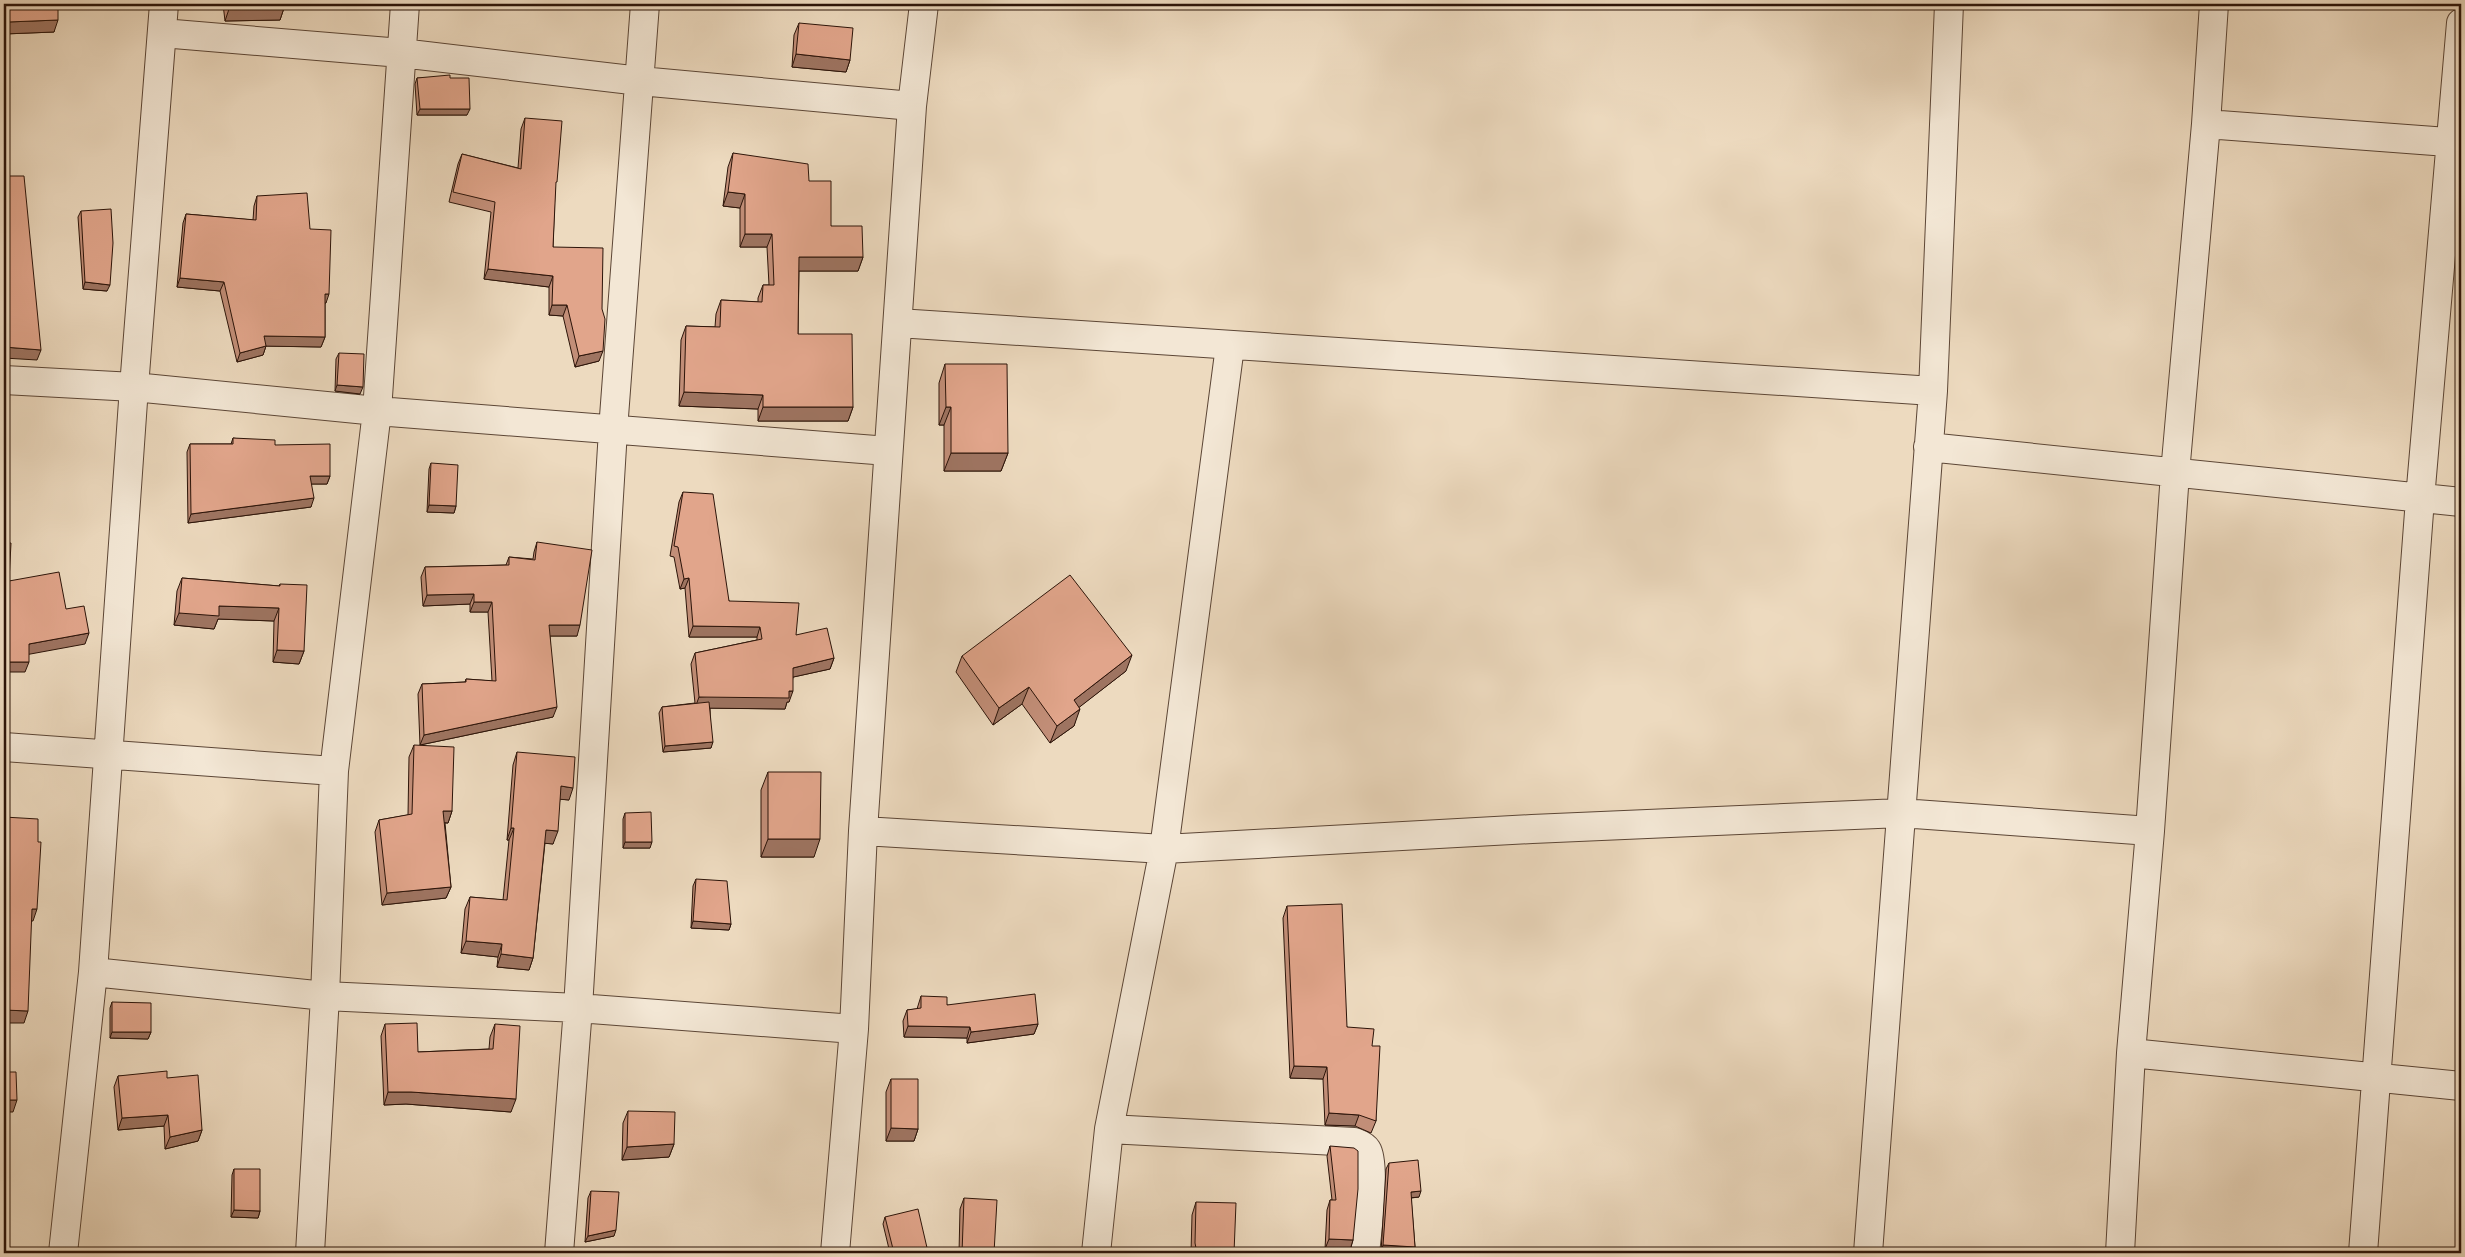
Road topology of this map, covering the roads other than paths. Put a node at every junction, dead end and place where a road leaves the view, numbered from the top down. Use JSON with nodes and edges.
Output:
{"nodes":[{"id":1,"x":164,"y":4,"type":"edge"},
{"id":2,"x":405,"y":4,"type":"edge"},
{"id":3,"x":645,"y":4,"type":"edge"},
{"id":4,"x":924,"y":4,"type":"edge"},
{"id":5,"x":1949,"y":4,"type":"edge"},
{"id":6,"x":2214,"y":4,"type":"edge"},
{"id":7,"x":2461,"y":23,"type":"edge"},
{"id":8,"x":162,"y":33,"type":"junction"},
{"id":9,"x":401,"y":53,"type":"junction"},
{"id":10,"x":640,"y":81,"type":"junction"},
{"id":11,"x":912,"y":106,"type":"junction"},
{"id":12,"x":2206,"y":124,"type":"junction"},
{"id":13,"x":2456,"y":143,"type":"edge"},
{"id":14,"x":898,"y":323,"type":"junction"},
{"id":15,"x":1230,"y":346,"type":"junction"},
{"id":16,"x":4,"y":380,"type":"edge"},
{"id":17,"x":134,"y":387,"type":"junction"},
{"id":18,"x":1933,"y":391,"type":"junction"},
{"id":19,"x":377,"y":412,"type":"junction"},
{"id":20,"x":614,"y":430,"type":"junction"},
{"id":21,"x":1928,"y":447,"type":"junction"},
{"id":22,"x":888,"y":451,"type":"junction"},
{"id":23,"x":2175,"y":473,"type":"junction"},
{"id":24,"x":2420,"y":499,"type":"junction"},
{"id":25,"x":2461,"y":502,"type":"edge"},
{"id":26,"x":4,"y":747,"type":"edge"},
{"id":27,"x":109,"y":754,"type":"junction"},
{"id":28,"x":334,"y":771,"type":"junction"},
{"id":29,"x":1901,"y":813,"type":"junction"},
{"id":30,"x":863,"y":831,"type":"junction"},
{"id":31,"x":2150,"y":831,"type":"junction"},
{"id":32,"x":1164,"y":849,"type":"junction"},
{"id":33,"x":93,"y":972,"type":"junction"},
{"id":34,"x":324,"y":996,"type":"junction"},
{"id":35,"x":578,"y":1008,"type":"junction"},
{"id":36,"x":854,"y":1029,"type":"junction"},
{"id":37,"x":2131,"y":1053,"type":"junction"},
{"id":38,"x":2375,"y":1078,"type":"junction"},
{"id":39,"x":2461,"y":1086,"type":"edge"},
{"id":40,"x":1109,"y":1129,"type":"junction"},
{"id":41,"x":62,"y":1253,"type":"edge"},
{"id":42,"x":310,"y":1253,"type":"edge"},
{"id":43,"x":558,"y":1253,"type":"edge"},
{"id":44,"x":835,"y":1253,"type":"edge"},
{"id":45,"x":1096,"y":1253,"type":"edge"},
{"id":46,"x":1365,"y":1253,"type":"edge"},
{"id":47,"x":1868,"y":1253,"type":"edge"},
{"id":48,"x":2120,"y":1253,"type":"edge"},
{"id":49,"x":2363,"y":1253,"type":"edge"}],
"edges":[{"from":1,"to":8,"type":"street"},
{"from":2,"to":9,"type":"street"},
{"from":3,"to":10,"type":"street"},
{"from":4,"to":11,"type":"street"},
{"from":5,"to":18,"type":"street"},
{"from":6,"to":12,"type":"street"},
{"from":7,"to":13,"type":"street"},
{"from":8,"to":9,"type":"street"},
{"from":8,"to":17,"type":"street"},
{"from":9,"to":10,"type":"street"},
{"from":9,"to":19,"type":"street"},
{"from":10,"to":11,"type":"street"},
{"from":10,"to":20,"type":"street"},
{"from":11,"to":14,"type":"street"},
{"from":12,"to":13,"type":"street"},
{"from":12,"to":23,"type":"street"},
{"from":13,"to":24,"type":"street"},
{"from":14,"to":15,"type":"street"},
{"from":14,"to":22,"type":"street"},
{"from":15,"to":18,"type":"street"},
{"from":15,"to":32,"type":"street"},
{"from":16,"to":17,"type":"street"},
{"from":17,"to":19,"type":"street"},
{"from":17,"to":27,"type":"street"},
{"from":18,"to":21,"type":"street"},
{"from":19,"to":20,"type":"street"},
{"from":19,"to":28,"type":"street"},
{"from":20,"to":22,"type":"street"},
{"from":20,"to":35,"type":"street"},
{"from":21,"to":23,"type":"street"},
{"from":21,"to":29,"type":"street"},
{"from":22,"to":30,"type":"street"},
{"from":23,"to":24,"type":"street"},
{"from":23,"to":31,"type":"street"},
{"from":24,"to":25,"type":"street"},
{"from":24,"to":38,"type":"street"},
{"from":26,"to":27,"type":"street"},
{"from":27,"to":28,"type":"street"},
{"from":27,"to":33,"type":"street"},
{"from":28,"to":34,"type":"street"},
{"from":29,"to":31,"type":"street"},
{"from":29,"to":32,"type":"street"},
{"from":29,"to":47,"type":"street"},
{"from":30,"to":32,"type":"street"},
{"from":30,"to":36,"type":"street"},
{"from":31,"to":37,"type":"street"},
{"from":32,"to":40,"type":"street"},
{"from":33,"to":34,"type":"street"},
{"from":33,"to":41,"type":"street"},
{"from":34,"to":35,"type":"street"},
{"from":34,"to":42,"type":"street"},
{"from":35,"to":36,"type":"street"},
{"from":35,"to":43,"type":"street"},
{"from":36,"to":44,"type":"street"},
{"from":37,"to":38,"type":"street"},
{"from":37,"to":48,"type":"street"},
{"from":38,"to":39,"type":"street"},
{"from":38,"to":49,"type":"street"},
{"from":40,"to":45,"type":"street"},
{"from":40,"to":46,"type":"street"}]}
